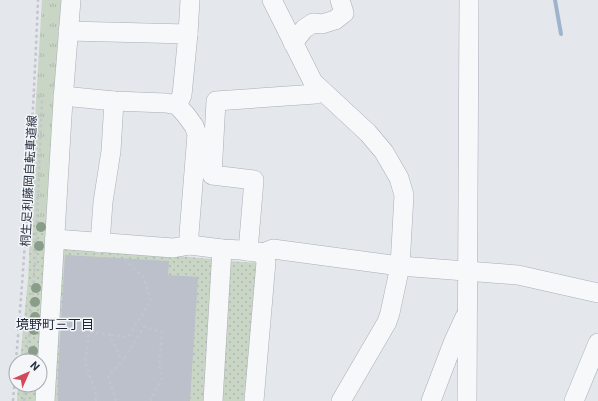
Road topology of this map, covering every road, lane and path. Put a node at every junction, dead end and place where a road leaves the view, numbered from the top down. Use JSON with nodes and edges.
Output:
{"nodes":[{"id":1,"x":38,"y":0,"type":"edge"},
{"id":2,"x":71,"y":0,"type":"edge"},
{"id":3,"x":190,"y":0,"type":"edge"},
{"id":4,"x":272,"y":0,"type":"edge"},
{"id":5,"x":340,"y":0,"type":"edge"},
{"id":6,"x":469,"y":0,"type":"edge"},
{"id":7,"x":68,"y":31,"type":"junction"},
{"id":8,"x":188,"y":34,"type":"junction"},
{"id":9,"x":293,"y":43,"type":"junction"},
{"id":10,"x":321,"y":90,"type":"junction"},
{"id":11,"x":34,"y":94,"type":"junction"},
{"id":12,"x":63,"y":96,"type":"junction"},
{"id":13,"x":114,"y":101,"type":"junction"},
{"id":14,"x":177,"y":105,"type":"junction"},
{"id":15,"x":55,"y":239,"type":"junction"},
{"id":16,"x":100,"y":243,"type":"junction"},
{"id":17,"x":190,"y":244,"type":"junction"},
{"id":18,"x":222,"y":249,"type":"junction"},
{"id":19,"x":251,"y":251,"type":"junction"},
{"id":20,"x":123,"y":258,"type":"dead end"},
{"id":21,"x":400,"y":266,"type":"junction"},
{"id":22,"x":467,"y":272,"type":"junction"},
{"id":23,"x":598,"y":292,"type":"edge"},
{"id":24,"x":467,"y":312,"type":"junction"},
{"id":25,"x":110,"y":335,"type":"junction"},
{"id":26,"x":598,"y":343,"type":"edge"},
{"id":27,"x":17,"y":353,"type":"edge"},
{"id":28,"x":28,"y":353,"type":"edge"},
{"id":29,"x":125,"y":358,"type":"junction"},
{"id":30,"x":45,"y":401,"type":"edge"},
{"id":31,"x":96,"y":401,"type":"edge"},
{"id":32,"x":116,"y":401,"type":"edge"},
{"id":33,"x":151,"y":401,"type":"edge"},
{"id":34,"x":213,"y":401,"type":"edge"},
{"id":35,"x":254,"y":401,"type":"edge"},
{"id":36,"x":342,"y":401,"type":"edge"},
{"id":37,"x":431,"y":401,"type":"edge"},
{"id":38,"x":467,"y":401,"type":"edge"},
{"id":39,"x":574,"y":401,"type":"edge"}],
"edges":[{"from":1,"to":11,"type":"path","name":"桐生足利藤岡自転車道線"},
{"from":2,"to":7,"type":"street"},
{"from":3,"to":8,"type":"street"},
{"from":4,"to":9,"type":"street"},
{"from":5,"to":9,"type":"street"},
{"from":6,"to":22,"type":"street"},
{"from":7,"to":8,"type":"street"},
{"from":7,"to":12,"type":"street"},
{"from":8,"to":14,"type":"street"},
{"from":9,"to":10,"type":"street"},
{"from":10,"to":19,"type":"street"},
{"from":10,"to":21,"type":"street"},
{"from":11,"to":27,"type":"path","name":"桐生足利藤岡自転車道線"},
{"from":11,"to":28,"type":"path"},
{"from":12,"to":13,"type":"street"},
{"from":12,"to":15,"type":"street"},
{"from":13,"to":14,"type":"street"},
{"from":13,"to":16,"type":"street"},
{"from":14,"to":17,"type":"street"},
{"from":15,"to":16,"type":"street"},
{"from":15,"to":30,"type":"street"},
{"from":16,"to":17,"type":"street"},
{"from":17,"to":18,"type":"street"},
{"from":18,"to":19,"type":"street"},
{"from":18,"to":34,"type":"street"},
{"from":19,"to":21,"type":"street"},
{"from":19,"to":35,"type":"street"},
{"from":20,"to":25,"type":"path"},
{"from":21,"to":22,"type":"street"},
{"from":21,"to":36,"type":"street"},
{"from":22,"to":23,"type":"street"},
{"from":22,"to":24,"type":"street"},
{"from":24,"to":37,"type":"street"},
{"from":24,"to":38,"type":"street"},
{"from":25,"to":29,"type":"path"},
{"from":25,"to":31,"type":"path"},
{"from":26,"to":39,"type":"street"},
{"from":29,"to":32,"type":"path"},
{"from":29,"to":33,"type":"path"}]}
